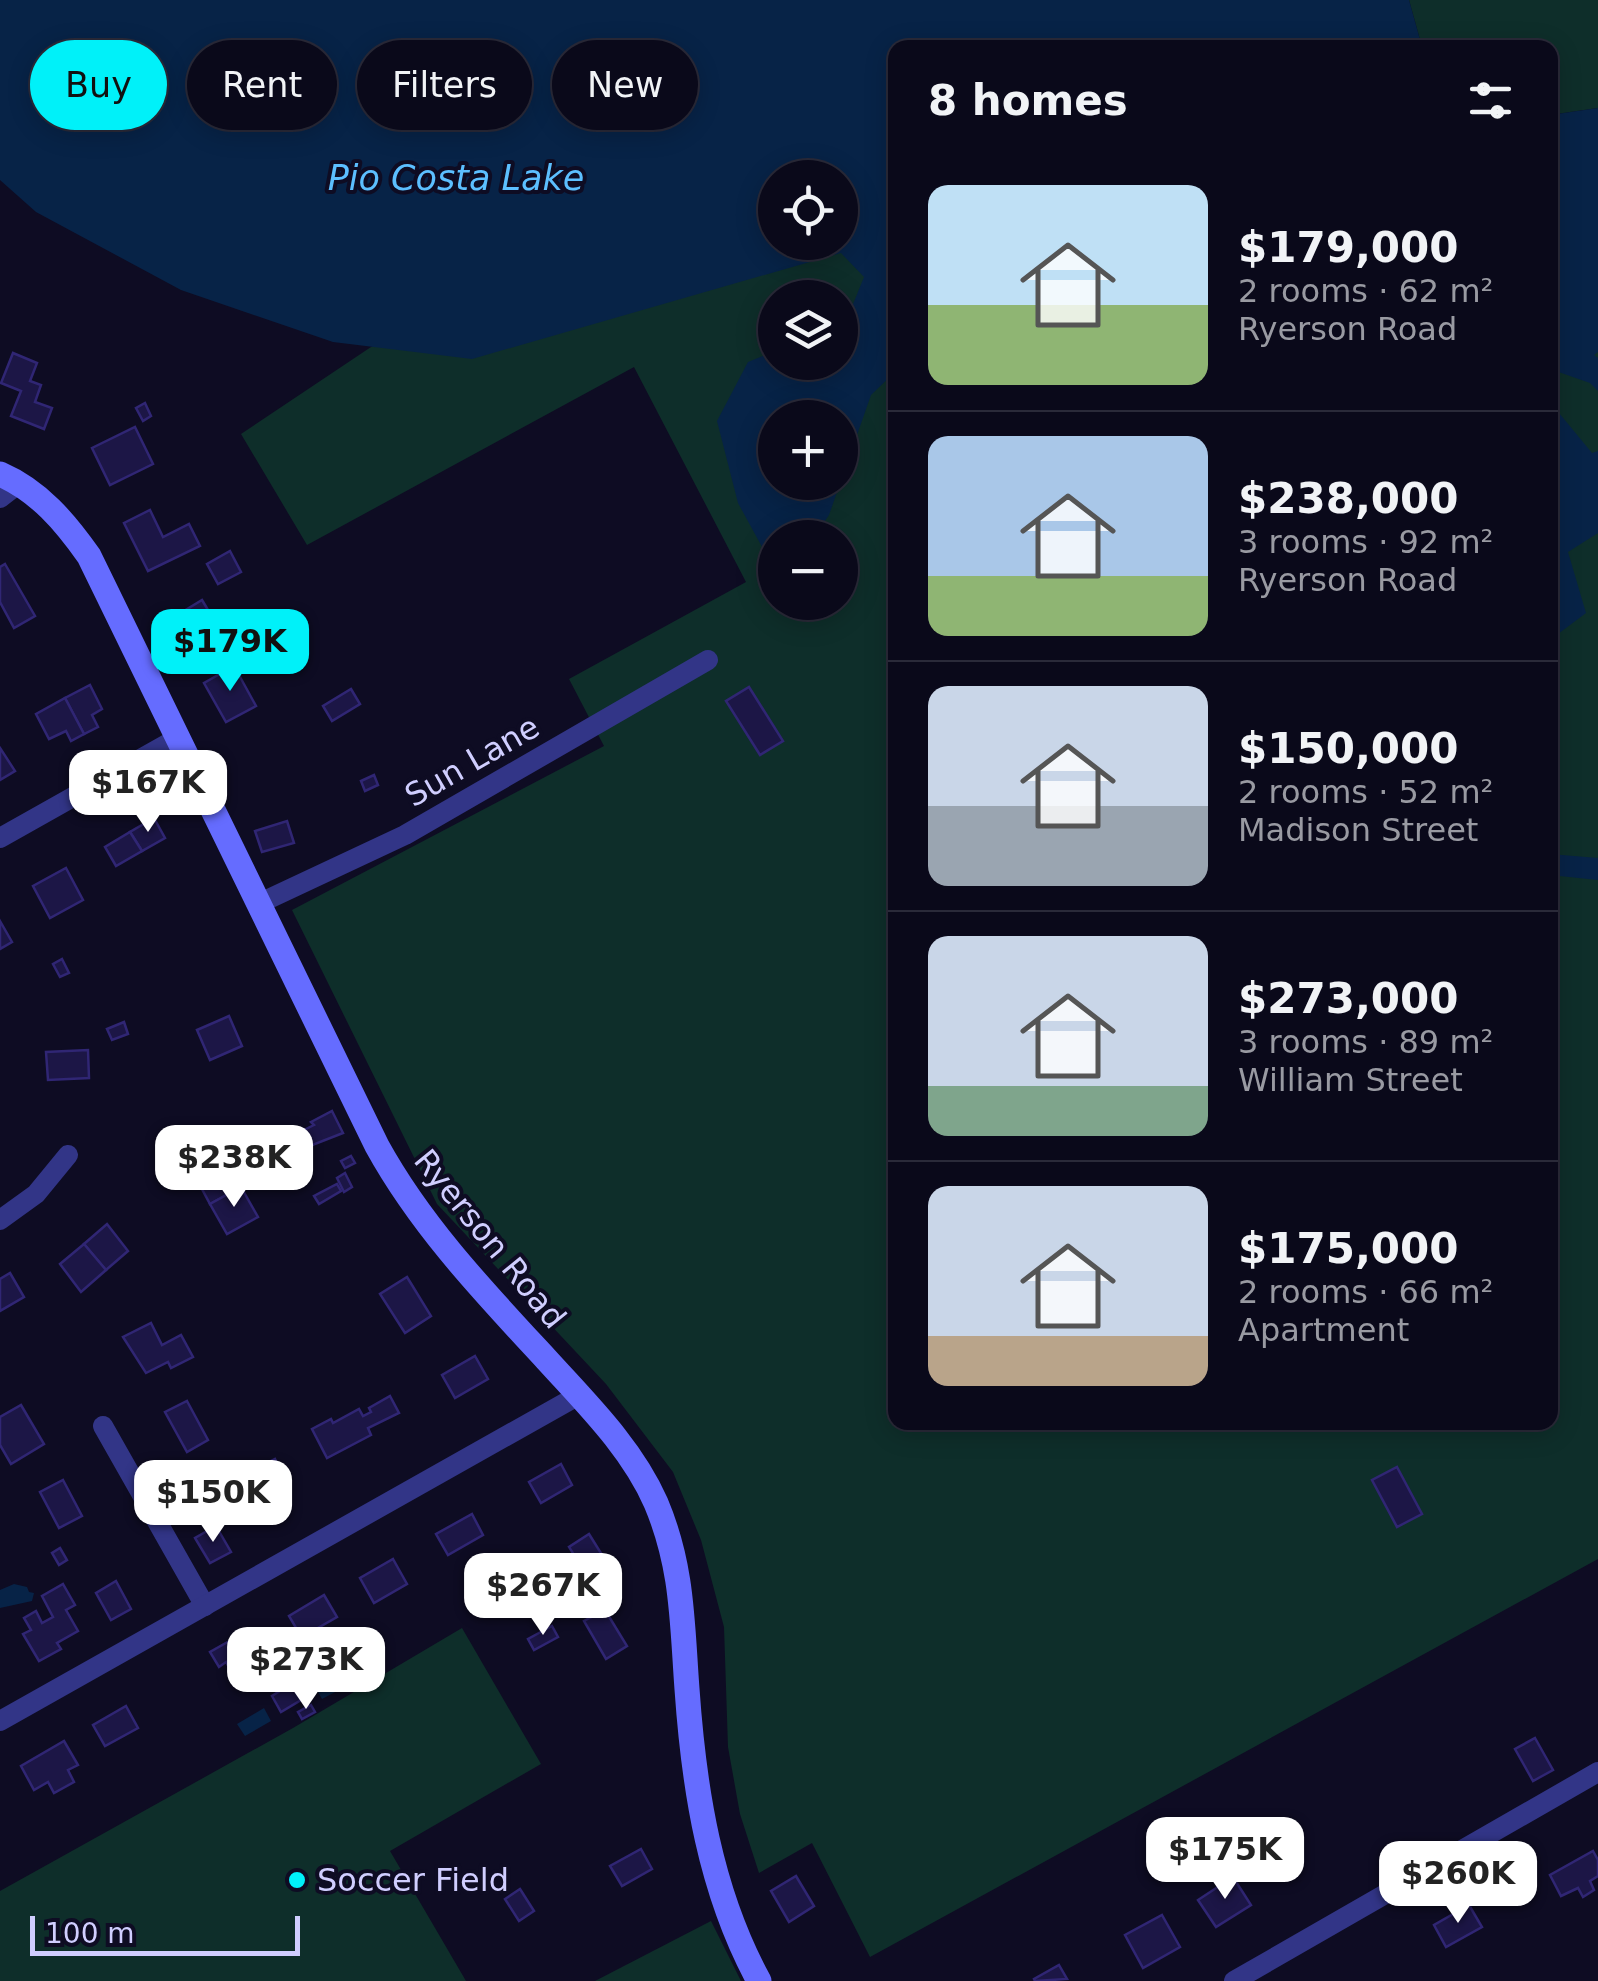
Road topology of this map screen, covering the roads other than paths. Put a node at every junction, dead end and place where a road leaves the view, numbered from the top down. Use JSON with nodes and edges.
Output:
{"nodes":[{"id":1,"x":6,"y":485,"type":"edge"},
{"id":2,"x":708,"y":660,"type":"dead end"},
{"id":3,"x":176,"y":739,"type":"junction"},
{"id":4,"x":0,"y":838,"type":"edge"},
{"id":5,"x":260,"y":903,"type":"junction"},
{"id":6,"x":68,"y":1155,"type":"dead end"},
{"id":7,"x":0,"y":1220,"type":"edge"},
{"id":8,"x":579,"y":1395,"type":"junction"},
{"id":9,"x":103,"y":1426,"type":"dead end"},
{"id":10,"x":205,"y":1606,"type":"junction"},
{"id":11,"x":0,"y":1721,"type":"edge"},
{"id":12,"x":1598,"y":1772,"type":"edge"},
{"id":13,"x":758,"y":1981,"type":"edge"},
{"id":14,"x":1234,"y":1981,"type":"edge"}],
"edges":[{"from":1,"to":3,"type":"street","name":"Ryerson Road"},
{"from":2,"to":5,"type":"street","name":"Sun Lane"},
{"from":3,"to":4,"type":"street"},
{"from":3,"to":5,"type":"street","name":"Ryerson Road"},
{"from":5,"to":8,"type":"street","name":"Ryerson Road"},
{"from":6,"to":7,"type":"street"},
{"from":8,"to":10,"type":"street"},
{"from":8,"to":13,"type":"street","name":"Ryerson Road"},
{"from":9,"to":10,"type":"street"},
{"from":10,"to":11,"type":"street"},
{"from":12,"to":14,"type":"street"}]}
